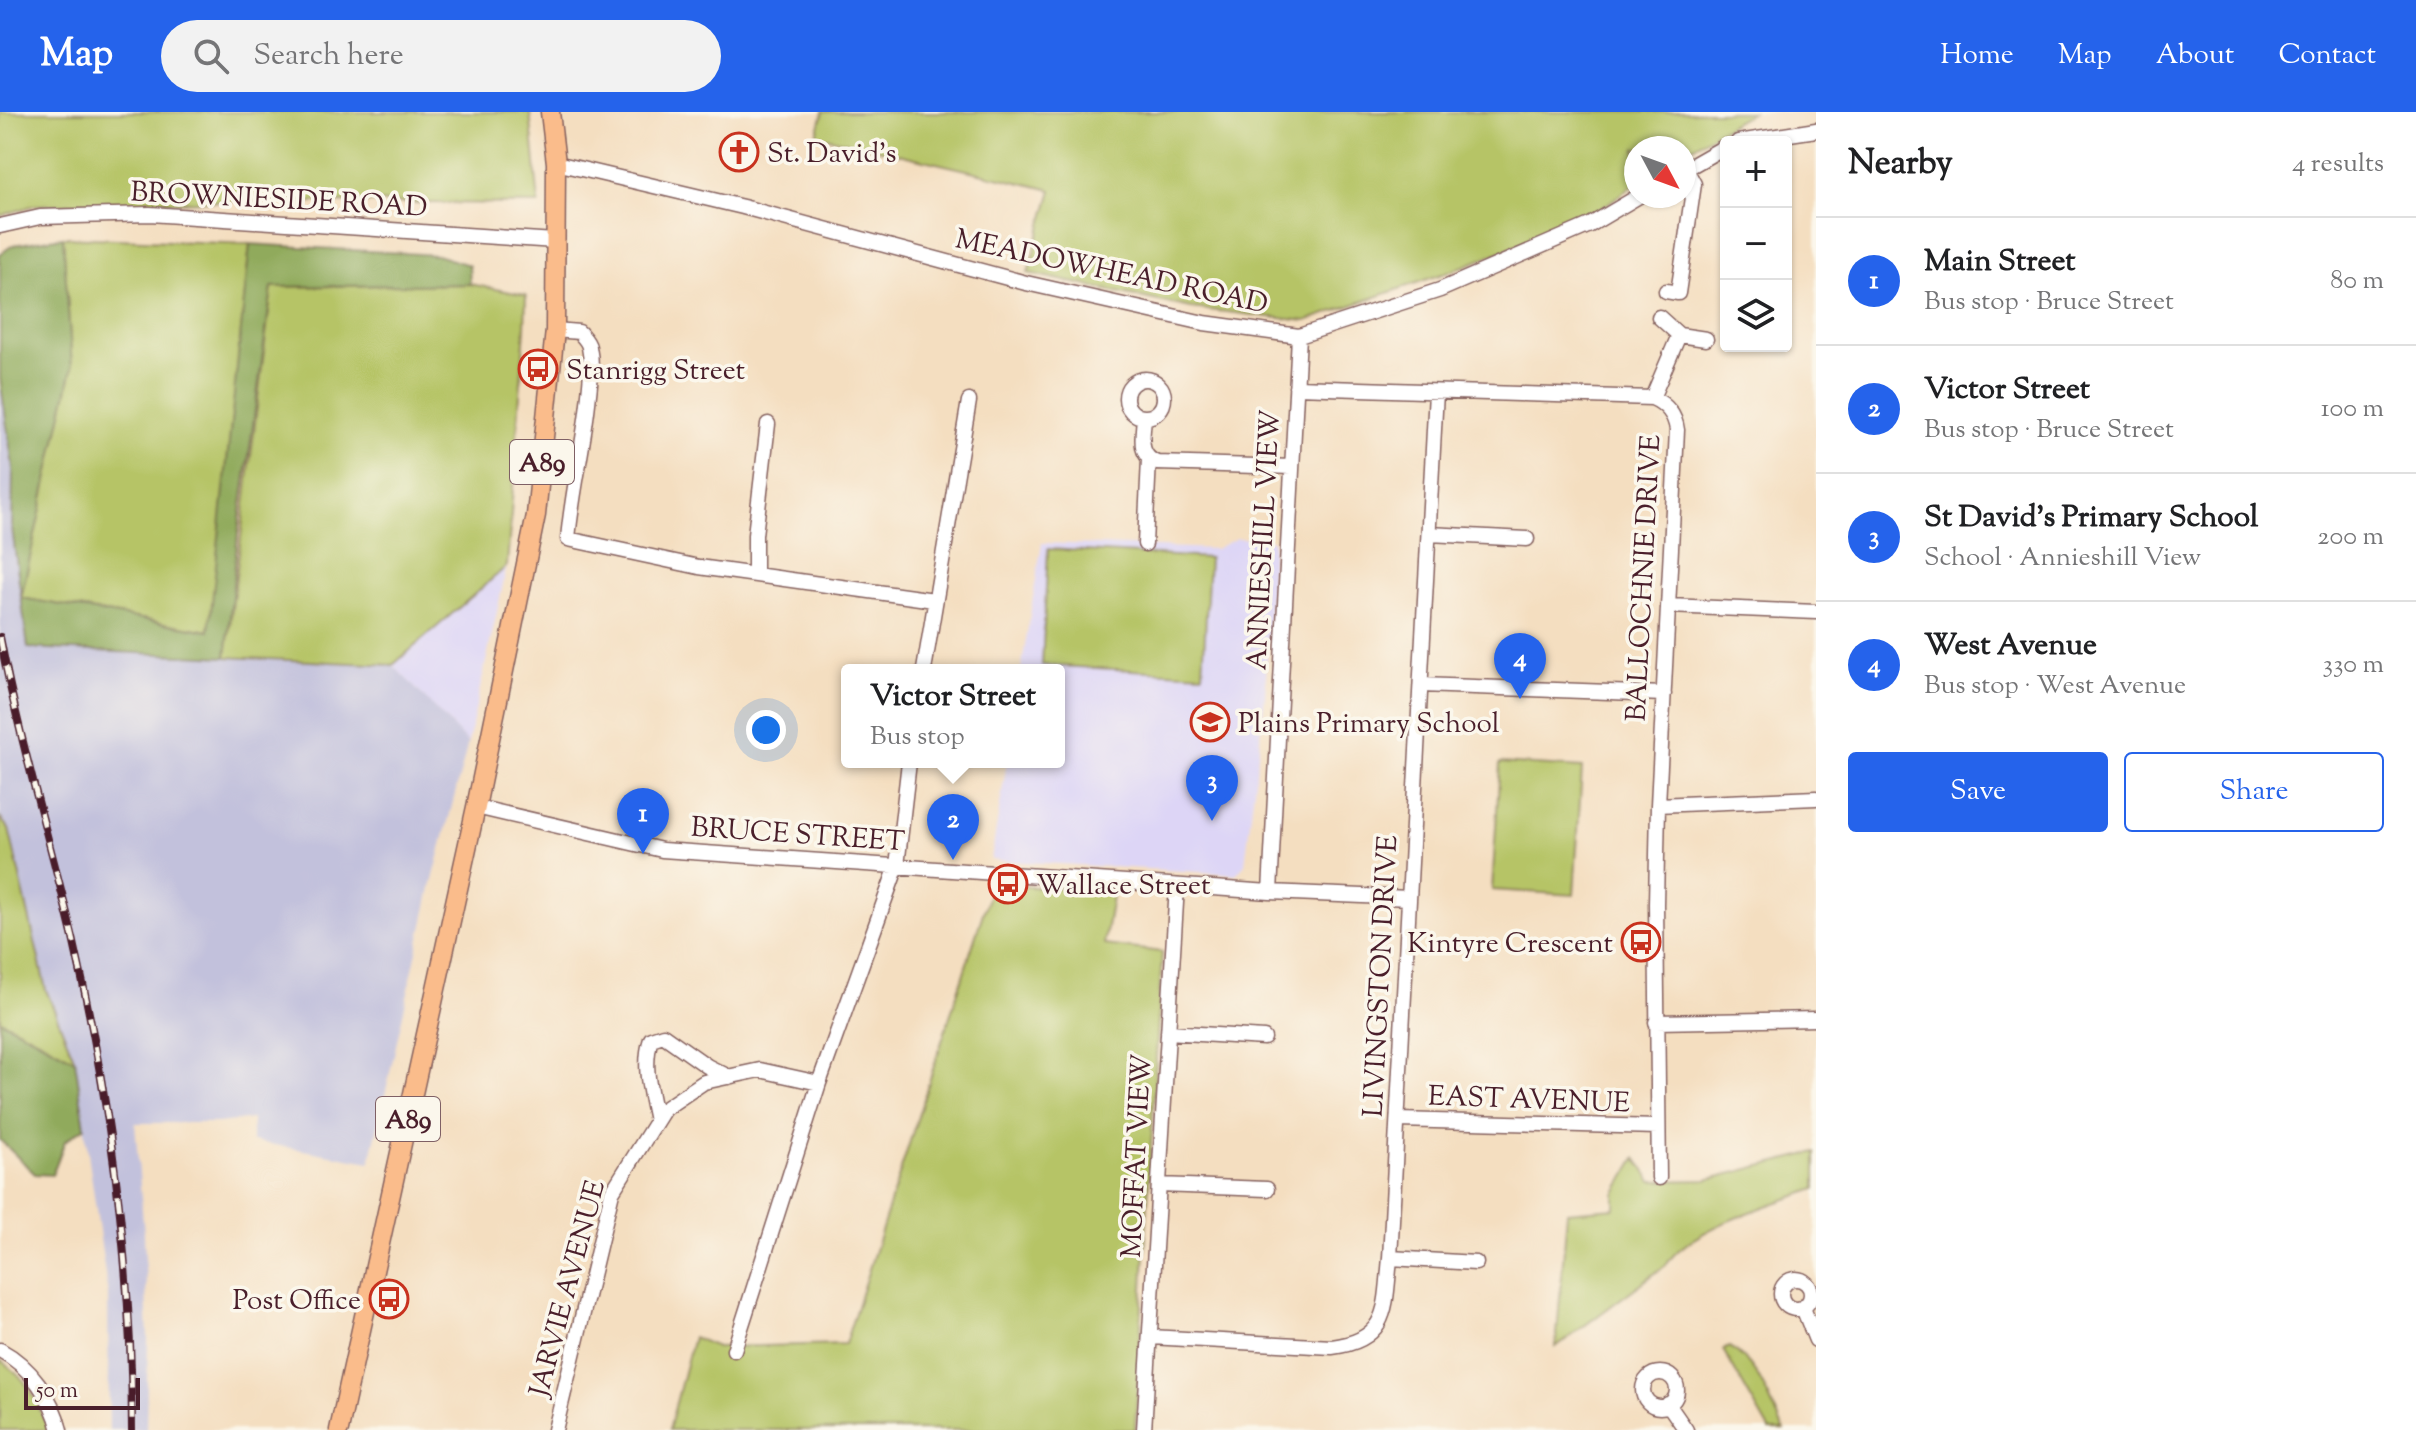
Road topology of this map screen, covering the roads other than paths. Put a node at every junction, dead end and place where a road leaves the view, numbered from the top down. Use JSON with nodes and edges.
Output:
{"nodes":[{"id":1,"x":550,"y":112,"type":"edge"},
{"id":2,"x":1816,"y":130,"type":"edge"},
{"id":3,"x":1777,"y":136,"type":"edge"},
{"id":4,"x":1720,"y":150,"type":"edge"},
{"id":5,"x":556,"y":163,"type":"junction"},
{"id":6,"x":1696,"y":164,"type":"edge"},
{"id":7,"x":1624,"y":205,"type":"edge"},
{"id":8,"x":1690,"y":208,"type":"edge"},
{"id":9,"x":0,"y":226,"type":"edge"},
{"id":10,"x":555,"y":241,"type":"junction"},
{"id":11,"x":1666,"y":291,"type":"dead end"},
{"id":12,"x":1659,"y":317,"type":"dead end"},
{"id":13,"x":555,"y":330,"type":"junction"},
{"id":14,"x":1679,"y":335,"type":"junction"},
{"id":15,"x":1299,"y":336,"type":"junction"},
{"id":16,"x":1706,"y":339,"type":"dead end"},
{"id":17,"x":1296,"y":387,"type":"junction"},
{"id":18,"x":1436,"y":392,"type":"junction"},
{"id":19,"x":1652,"y":398,"type":"junction"},
{"id":20,"x":969,"y":401,"type":"dead end"},
{"id":21,"x":1144,"y":417,"type":"dead end"},
{"id":22,"x":768,"y":424,"type":"dead end"},
{"id":23,"x":1149,"y":459,"type":"junction"},
{"id":24,"x":1292,"y":467,"type":"junction"},
{"id":25,"x":1429,"y":534,"type":"junction"},
{"id":26,"x":1527,"y":539,"type":"dead end"},
{"id":27,"x":1145,"y":544,"type":"dead end"},
{"id":28,"x":755,"y":575,"type":"junction"},
{"id":29,"x":934,"y":600,"type":"junction"},
{"id":30,"x":1668,"y":606,"type":"junction"},
{"id":31,"x":1816,"y":612,"type":"edge"},
{"id":32,"x":925,"y":664,"type":"edge"},
{"id":33,"x":1421,"y":685,"type":"junction"},
{"id":34,"x":1664,"y":694,"type":"junction"},
{"id":35,"x":908,"y":768,"type":"edge"},
{"id":36,"x":1816,"y":798,"type":"edge"},
{"id":37,"x":1658,"y":805,"type":"junction"},
{"id":38,"x":476,"y":807,"type":"junction"},
{"id":39,"x":897,"y":866,"type":"junction"},
{"id":40,"x":1177,"y":886,"type":"junction"},
{"id":41,"x":1270,"y":892,"type":"junction"},
{"id":42,"x":1409,"y":898,"type":"junction"},
{"id":43,"x":1816,"y":1019,"type":"edge"},
{"id":44,"x":1656,"y":1022,"type":"junction"},
{"id":45,"x":1168,"y":1032,"type":"junction"},
{"id":46,"x":1264,"y":1038,"type":"dead end"},
{"id":47,"x":729,"y":1077,"type":"junction"},
{"id":48,"x":819,"y":1083,"type":"junction"},
{"id":49,"x":1398,"y":1120,"type":"junction"},
{"id":50,"x":656,"y":1121,"type":"junction"},
{"id":51,"x":1658,"y":1127,"type":"junction"},
{"id":52,"x":1659,"y":1178,"type":"dead end"},
{"id":53,"x":1159,"y":1185,"type":"junction"},
{"id":54,"x":1267,"y":1189,"type":"dead end"},
{"id":55,"x":1390,"y":1258,"type":"junction"},
{"id":56,"x":1476,"y":1263,"type":"dead end"},
{"id":57,"x":1803,"y":1308,"type":"dead end"},
{"id":58,"x":1150,"y":1337,"type":"junction"},
{"id":59,"x":1816,"y":1340,"type":"edge"},
{"id":60,"x":0,"y":1350,"type":"edge"},
{"id":61,"x":734,"y":1350,"type":"dead end"},
{"id":62,"x":1668,"y":1404,"type":"dead end"},
{"id":63,"x":60,"y":1430,"type":"edge"},
{"id":64,"x":339,"y":1430,"type":"edge"},
{"id":65,"x":555,"y":1430,"type":"edge"},
{"id":66,"x":1144,"y":1430,"type":"edge"},
{"id":67,"x":1686,"y":1430,"type":"edge"}],
"edges":[{"from":1,"to":5,"type":"main road","number":"A89"},
{"from":2,"to":3,"type":"street"},
{"from":4,"to":6,"type":"street"},
{"from":5,"to":10,"type":"main road","number":"A89"},
{"from":5,"to":15,"type":"street","name":"MEADOWHEAD ROAD"},
{"from":7,"to":15,"type":"street","name":"MEADOWHEAD ROAD"},
{"from":8,"to":11,"type":"street"},
{"from":9,"to":10,"type":"street","name":"BROWNIESIDE ROAD"},
{"from":10,"to":13,"type":"main road","number":"A89"},
{"from":12,"to":14,"type":"street"},
{"from":13,"to":28,"type":"street"},
{"from":13,"to":38,"type":"main road","number":"A89"},
{"from":14,"to":16,"type":"street"},
{"from":14,"to":19,"type":"street"},
{"from":15,"to":17,"type":"street","name":"ANNIESHILL VIEW"},
{"from":17,"to":18,"type":"street","name":"BALLOCHNIE DRIVE"},
{"from":17,"to":24,"type":"street","name":"ANNIESHILL VIEW"},
{"from":18,"to":19,"type":"street","name":"BALLOCHNIE DRIVE"},
{"from":18,"to":25,"type":"street","name":"LIVINGSTON DRIVE"},
{"from":19,"to":30,"type":"street","name":"BALLOCHNIE DRIVE"},
{"from":20,"to":29,"type":"street"},
{"from":21,"to":23,"type":"street"},
{"from":22,"to":28,"type":"street"},
{"from":23,"to":24,"type":"street"},
{"from":23,"to":27,"type":"street"},
{"from":24,"to":41,"type":"street","name":"ANNIESHILL VIEW"},
{"from":25,"to":26,"type":"street"},
{"from":25,"to":33,"type":"street","name":"LIVINGSTON DRIVE"},
{"from":28,"to":29,"type":"street"},
{"from":29,"to":32,"type":"street"},
{"from":30,"to":31,"type":"street"},
{"from":30,"to":34,"type":"street","name":"BALLOCHNIE DRIVE"},
{"from":33,"to":34,"type":"street"},
{"from":33,"to":42,"type":"street","name":"LIVINGSTON DRIVE"},
{"from":34,"to":37,"type":"street","name":"BALLOCHNIE DRIVE"},
{"from":35,"to":39,"type":"street"},
{"from":36,"to":37,"type":"street"},
{"from":37,"to":44,"type":"street","name":"BALLOCHNIE DRIVE"},
{"from":38,"to":39,"type":"street","name":"BRUCE STREET"},
{"from":38,"to":64,"type":"main road","number":"A89"},
{"from":39,"to":40,"type":"street","name":"BRUCE STREET"},
{"from":39,"to":48,"type":"street"},
{"from":40,"to":41,"type":"street","name":"BRUCE STREET"},
{"from":40,"to":45,"type":"street","name":"MOFFAT VIEW"},
{"from":41,"to":42,"type":"street","name":"BRUCE STREET"},
{"from":42,"to":49,"type":"street","name":"LIVINGSTON DRIVE"},
{"from":43,"to":44,"type":"street"},
{"from":44,"to":51,"type":"street","name":"BALLOCHNIE DRIVE"},
{"from":45,"to":46,"type":"street"},
{"from":45,"to":53,"type":"street","name":"MOFFAT VIEW"},
{"from":47,"to":48,"type":"street","name":"JARVIE AVENUE"},
{"from":47,"to":50,"type":"street","name":"JARVIE AVENUE"},
{"from":47,"to":50,"type":"street"},
{"from":48,"to":61,"type":"street"},
{"from":49,"to":51,"type":"street","name":"EAST AVENUE"},
{"from":49,"to":55,"type":"street","name":"LIVINGSTON DRIVE"},
{"from":50,"to":65,"type":"street","name":"JARVIE AVENUE"},
{"from":51,"to":52,"type":"street","name":"BALLOCHNIE DRIVE"},
{"from":53,"to":54,"type":"street"},
{"from":53,"to":58,"type":"street","name":"MOFFAT VIEW"},
{"from":55,"to":56,"type":"street"},
{"from":55,"to":58,"type":"street","name":"LIVINGSTON DRIVE"},
{"from":57,"to":59,"type":"street"},
{"from":58,"to":66,"type":"street","name":"MOFFAT VIEW"},
{"from":60,"to":63,"type":"street"},
{"from":62,"to":67,"type":"street"}]}
